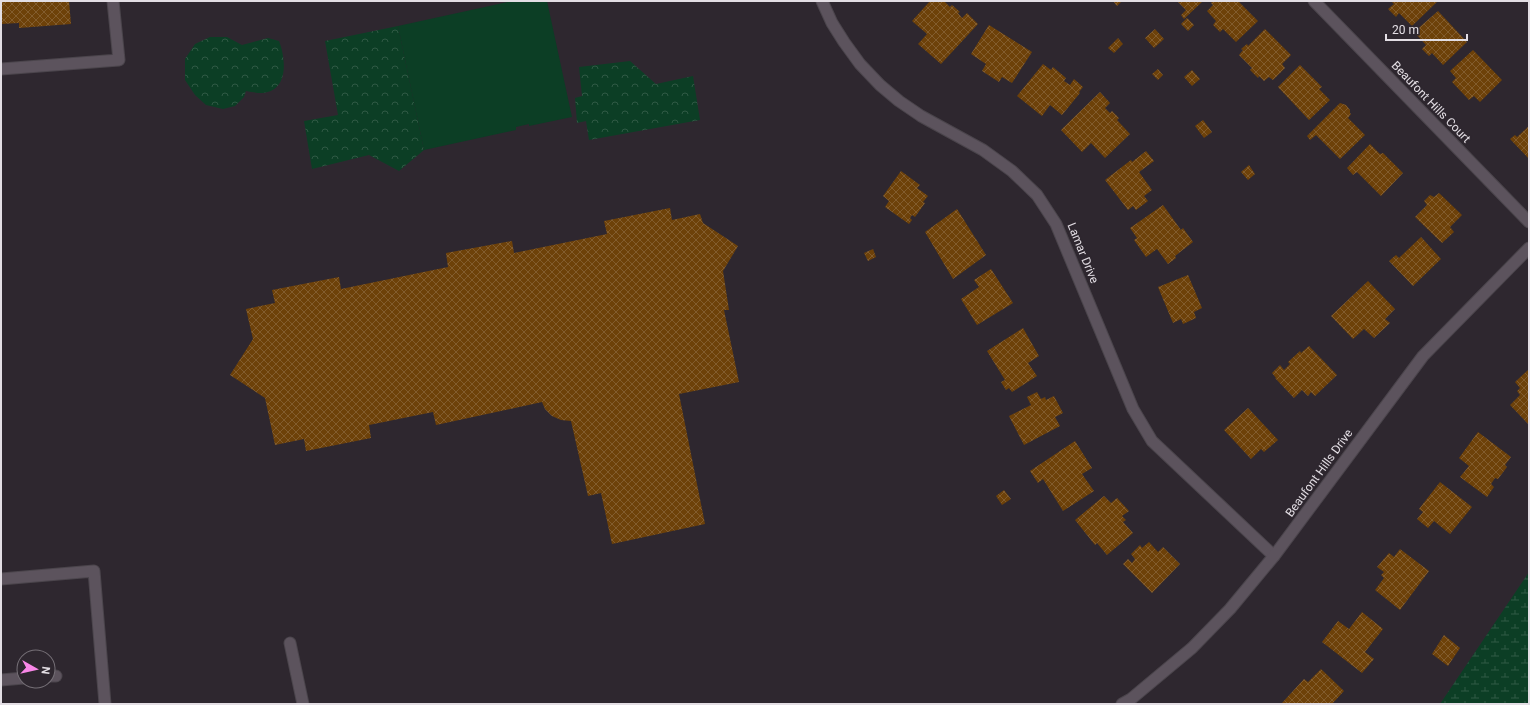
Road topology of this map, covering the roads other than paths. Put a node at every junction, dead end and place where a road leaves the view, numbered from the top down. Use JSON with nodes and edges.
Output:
{"nodes":[{"id":1,"x":113,"y":1,"type":"edge"},
{"id":2,"x":822,"y":1,"type":"edge"},
{"id":3,"x":1314,"y":1,"type":"edge"},
{"id":4,"x":1,"y":69,"type":"edge"},
{"id":5,"x":1529,"y":222,"type":"edge"},
{"id":6,"x":1529,"y":248,"type":"edge"},
{"id":7,"x":1274,"y":556,"type":"junction"},
{"id":8,"x":1,"y":579,"type":"edge"},
{"id":9,"x":290,"y":643,"type":"dead end"},
{"id":10,"x":16,"y":679,"type":"edge"},
{"id":11,"x":1,"y":680,"type":"edge"},
{"id":12,"x":105,"y":704,"type":"edge"},
{"id":13,"x":303,"y":704,"type":"edge"},
{"id":14,"x":1122,"y":704,"type":"edge"}],
"edges":[{"from":1,"to":4,"type":"street"},
{"from":2,"to":7,"type":"street","name":"Lamar Drive"},
{"from":3,"to":5,"type":"street","name":"Beaufont Hills Court"},
{"from":6,"to":7,"type":"street","name":"Beaufont Hills Drive"},
{"from":7,"to":14,"type":"street","name":"Beaufont Hills Drive"},
{"from":8,"to":12,"type":"street"},
{"from":9,"to":13,"type":"street"},
{"from":10,"to":11,"type":"street"}]}
